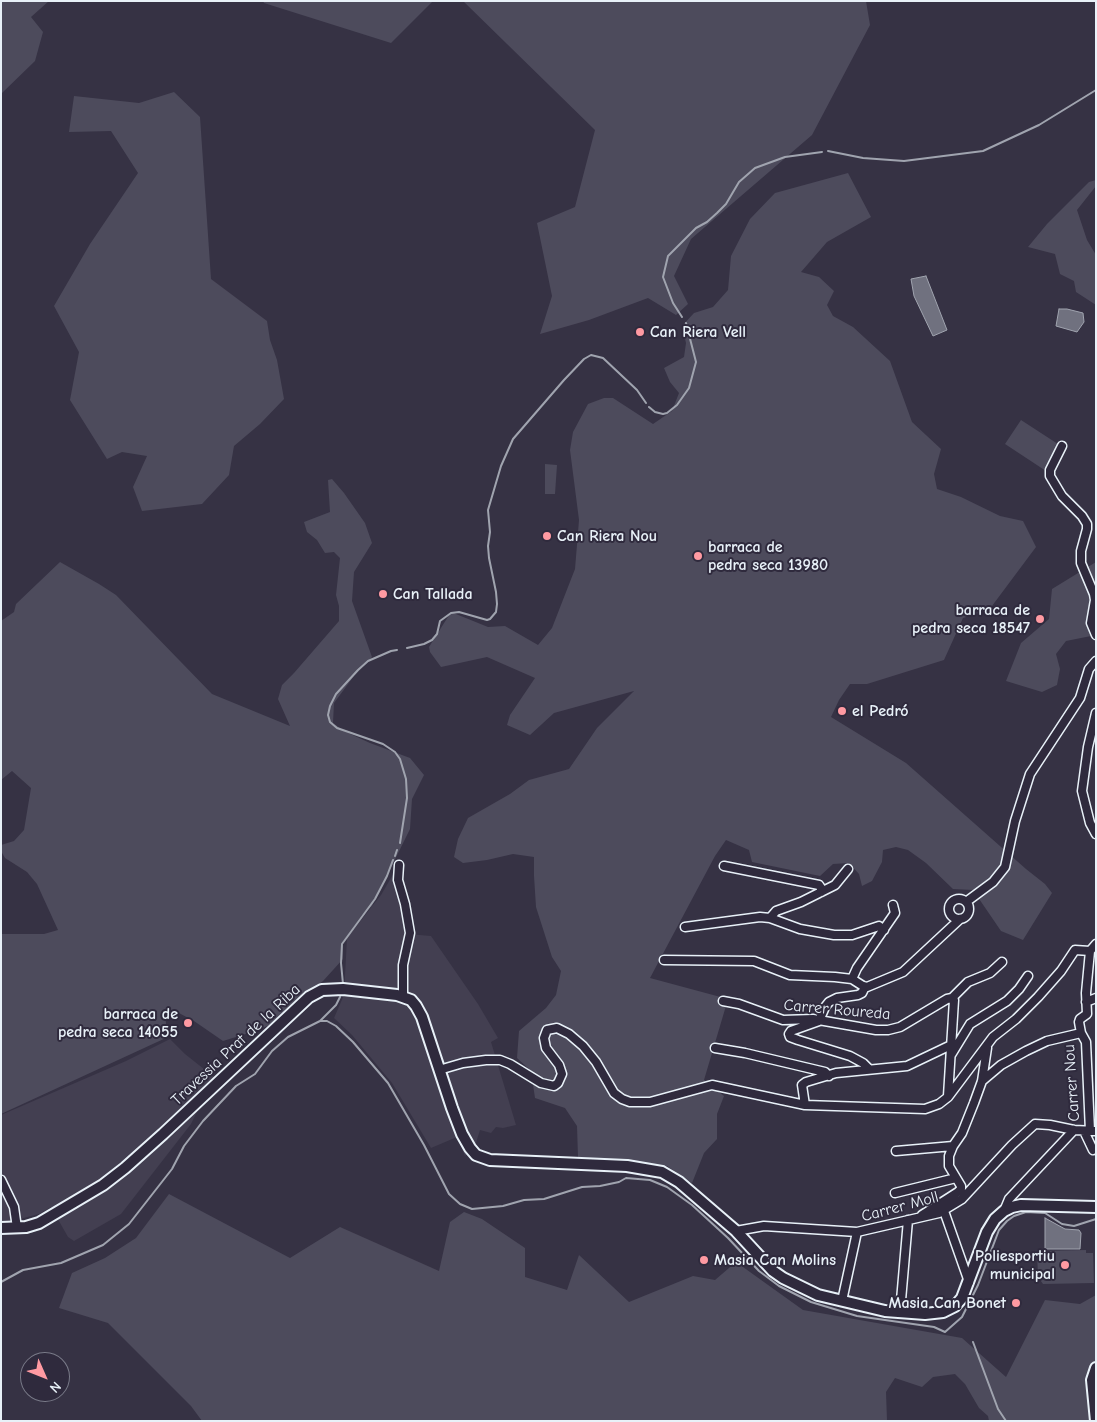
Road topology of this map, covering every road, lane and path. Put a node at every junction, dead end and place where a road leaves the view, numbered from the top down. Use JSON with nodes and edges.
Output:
{"nodes":[{"id":1,"x":1062,"y":446,"type":"dead end"},
{"id":2,"x":1096,"y":635,"type":"edge"},
{"id":3,"x":1096,"y":661,"type":"edge"},
{"id":4,"x":1096,"y":713,"type":"edge"},
{"id":5,"x":1096,"y":834,"type":"edge"},
{"id":6,"x":399,"y":865,"type":"dead end"},
{"id":7,"x":724,"y":866,"type":"dead end"},
{"id":8,"x":848,"y":869,"type":"dead end"},
{"id":9,"x":820,"y":892,"type":"junction"},
{"id":10,"x":966,"y":902,"type":"junction"},
{"id":11,"x":893,"y":906,"type":"dead end"},
{"id":12,"x":770,"y":918,"type":"junction"},
{"id":13,"x":960,"y":919,"type":"junction"},
{"id":14,"x":684,"y":927,"type":"dead end"},
{"id":15,"x":884,"y":930,"type":"junction"},
{"id":16,"x":1096,"y":944,"type":"edge"},
{"id":17,"x":1090,"y":951,"type":"junction"},
{"id":18,"x":664,"y":960,"type":"dead end"},
{"id":19,"x":1002,"y":962,"type":"dead end"},
{"id":20,"x":1028,"y":976,"type":"dead end"},
{"id":21,"x":852,"y":979,"type":"junction"},
{"id":22,"x":864,"y":987,"type":"junction"},
{"id":23,"x":403,"y":996,"type":"junction"},
{"id":24,"x":952,"y":998,"type":"junction"},
{"id":25,"x":1096,"y":998,"type":"edge"},
{"id":26,"x":723,"y":1002,"type":"dead end"},
{"id":27,"x":1086,"y":1002,"type":"junction"},
{"id":28,"x":819,"y":1021,"type":"junction"},
{"id":29,"x":1081,"y":1033,"type":"junction"},
{"id":30,"x":951,"y":1045,"type":"junction"},
{"id":31,"x":987,"y":1046,"type":"junction"},
{"id":32,"x":715,"y":1048,"type":"dead end"},
{"id":33,"x":1096,"y":1055,"type":"edge"},
{"id":34,"x":1087,"y":1056,"type":"junction"},
{"id":35,"x":950,"y":1057,"type":"junction"},
{"id":36,"x":869,"y":1069,"type":"junction"},
{"id":37,"x":439,"y":1070,"type":"junction"},
{"id":38,"x":829,"y":1076,"type":"junction"},
{"id":39,"x":949,"y":1078,"type":"junction"},
{"id":40,"x":982,"y":1081,"type":"junction"},
{"id":41,"x":956,"y":1084,"type":"junction"},
{"id":42,"x":948,"y":1097,"type":"junction"},
{"id":43,"x":805,"y":1104,"type":"junction"},
{"id":44,"x":1074,"y":1130,"type":"junction"},
{"id":45,"x":1090,"y":1131,"type":"edge"},
{"id":46,"x":953,"y":1146,"type":"junction"},
{"id":47,"x":1092,"y":1150,"type":"dead end"},
{"id":48,"x":896,"y":1151,"type":"dead end"},
{"id":49,"x":956,"y":1178,"type":"junction"},
{"id":50,"x":1,"y":1180,"type":"edge"},
{"id":51,"x":895,"y":1193,"type":"dead end"},
{"id":52,"x":1096,"y":1206,"type":"edge"},
{"id":53,"x":944,"y":1211,"type":"junction"},
{"id":54,"x":1004,"y":1211,"type":"junction"},
{"id":55,"x":918,"y":1218,"type":"junction"},
{"id":56,"x":908,"y":1220,"type":"junction"},
{"id":57,"x":1,"y":1228,"type":"edge"},
{"id":58,"x":17,"y":1228,"type":"junction"},
{"id":59,"x":736,"y":1231,"type":"junction"},
{"id":60,"x":857,"y":1232,"type":"junction"},
{"id":61,"x":969,"y":1282,"type":"junction"},
{"id":62,"x":842,"y":1301,"type":"junction"},
{"id":63,"x":900,"y":1312,"type":"junction"},
{"id":64,"x":1096,"y":1368,"type":"edge"},
{"id":65,"x":1096,"y":1421,"type":"edge"}],
"edges":[{"from":1,"to":2,"type":"street"},
{"from":3,"to":10,"type":"street"},
{"from":4,"to":5,"type":"street"},
{"from":6,"to":23,"type":"street"},
{"from":7,"to":9,"type":"street"},
{"from":8,"to":9,"type":"street"},
{"from":9,"to":12,"type":"street"},
{"from":10,"to":13,"type":"street"},
{"from":10,"to":13,"type":"street"},
{"from":11,"to":15,"type":"street"},
{"from":12,"to":14,"type":"street"},
{"from":12,"to":15,"type":"street"},
{"from":13,"to":22,"type":"street"},
{"from":15,"to":21,"type":"street"},
{"from":16,"to":17,"type":"street"},
{"from":17,"to":27,"type":"street"},
{"from":17,"to":31,"type":"street"},
{"from":18,"to":21,"type":"street"},
{"from":19,"to":24,"type":"street","name":"Carrer Roureda"},
{"from":20,"to":35,"type":"street"},
{"from":21,"to":22,"type":"street"},
{"from":22,"to":28,"type":"street"},
{"from":23,"to":37,"type":"street"},
{"from":23,"to":58,"type":"street","name":"Travessia Prat de la Riba"},
{"from":24,"to":28,"type":"street","name":"Carrer Roureda"},
{"from":24,"to":30,"type":"street"},
{"from":25,"to":27,"type":"street"},
{"from":26,"to":28,"type":"street","name":"Carrer Roureda"},
{"from":27,"to":29,"type":"street"},
{"from":28,"to":36,"type":"street"},
{"from":29,"to":34,"type":"street","name":"Carrer Nou"},
{"from":29,"to":40,"type":"street"},
{"from":30,"to":35,"type":"street"},
{"from":30,"to":36,"type":"street"},
{"from":31,"to":40,"type":"street"},
{"from":31,"to":41,"type":"street"},
{"from":32,"to":38,"type":"street"},
{"from":33,"to":34,"type":"street"},
{"from":34,"to":45,"type":"street","name":"Carrer Nou"},
{"from":35,"to":39,"type":"street"},
{"from":36,"to":38,"type":"street"},
{"from":37,"to":43,"type":"street"},
{"from":37,"to":59,"type":"street"},
{"from":38,"to":43,"type":"street"},
{"from":39,"to":41,"type":"street"},
{"from":39,"to":42,"type":"street"},
{"from":40,"to":46,"type":"street"},
{"from":41,"to":42,"type":"street"},
{"from":42,"to":43,"type":"street"},
{"from":44,"to":45,"type":"street","name":"Carrer Moll"},
{"from":44,"to":53,"type":"street","name":"Carrer Moll"},
{"from":44,"to":54,"type":"street"},
{"from":45,"to":47,"type":"street"},
{"from":46,"to":48,"type":"street"},
{"from":46,"to":49,"type":"street"},
{"from":49,"to":51,"type":"street"},
{"from":49,"to":55,"type":"street"},
{"from":50,"to":58,"type":"street"},
{"from":52,"to":54,"type":"street"},
{"from":53,"to":55,"type":"street","name":"Carrer Moll"},
{"from":53,"to":61,"type":"street"},
{"from":54,"to":61,"type":"street"},
{"from":55,"to":56,"type":"street","name":"Carrer Moll"},
{"from":56,"to":60,"type":"street","name":"Carrer Moll"},
{"from":56,"to":63,"type":"street"},
{"from":57,"to":58,"type":"street","name":"Travessia Prat de la Riba"},
{"from":59,"to":60,"type":"street","name":"Carrer Moll"},
{"from":59,"to":62,"type":"street"},
{"from":60,"to":62,"type":"street"},
{"from":61,"to":63,"type":"street"},
{"from":62,"to":63,"type":"street"},
{"from":64,"to":65,"type":"street"}]}
